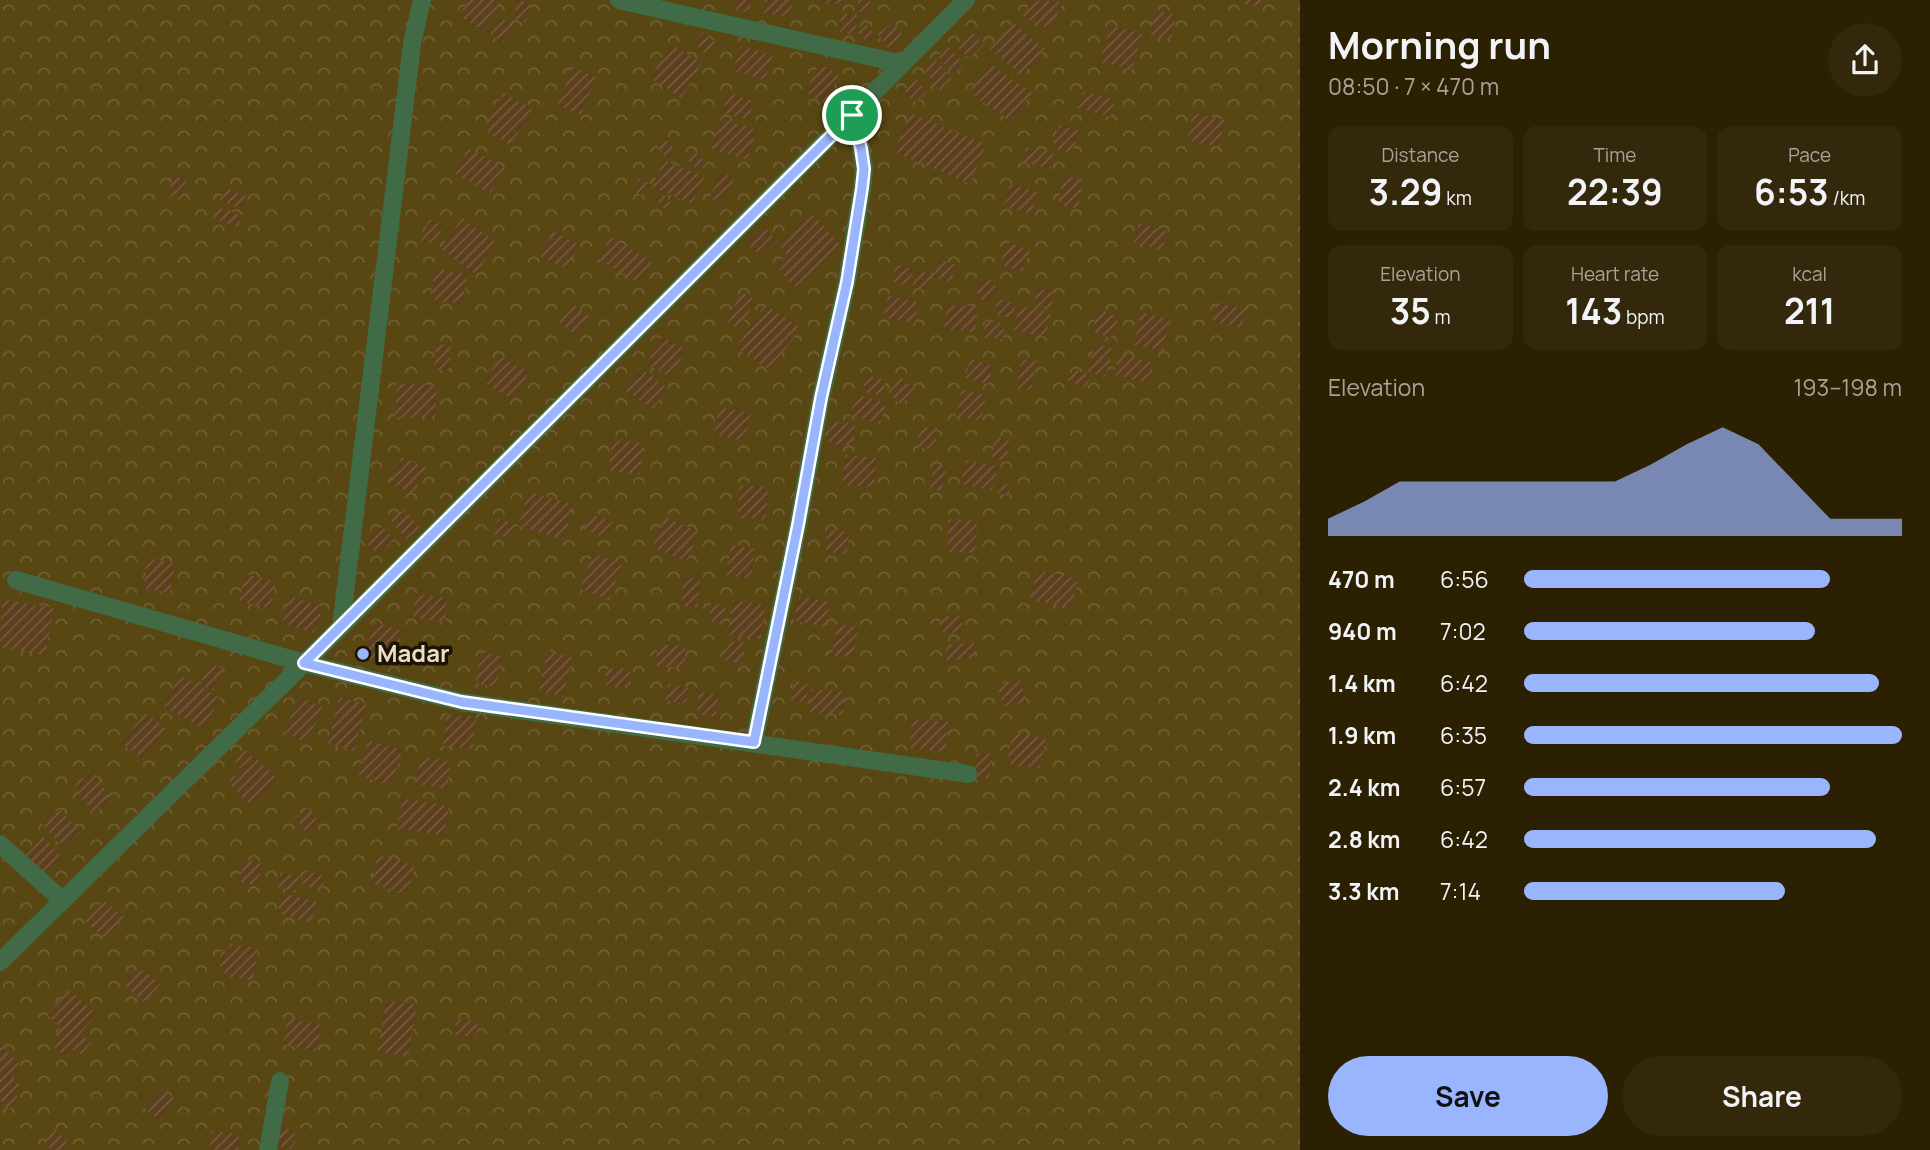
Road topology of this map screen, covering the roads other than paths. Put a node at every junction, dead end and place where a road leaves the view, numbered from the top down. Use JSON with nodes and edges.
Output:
{"nodes":[{"id":1,"x":422,"y":0,"type":"edge"},
{"id":2,"x":619,"y":0,"type":"edge"},
{"id":3,"x":966,"y":0,"type":"edge"},
{"id":4,"x":903,"y":64,"type":"junction"},
{"id":5,"x":852,"y":115,"type":"junction"},
{"id":6,"x":16,"y":580,"type":"dead end"},
{"id":7,"x":341,"y":627,"type":"junction"},
{"id":8,"x":304,"y":663,"type":"junction"},
{"id":9,"x":754,"y":742,"type":"junction"},
{"id":10,"x":968,"y":774,"type":"dead end"},
{"id":11,"x":0,"y":844,"type":"edge"},
{"id":12,"x":63,"y":901,"type":"junction"},
{"id":13,"x":0,"y":962,"type":"edge"},
{"id":14,"x":280,"y":1081,"type":"dead end"},
{"id":15,"x":268,"y":1150,"type":"edge"}],
"edges":[{"from":1,"to":7,"type":"street"},
{"from":2,"to":4,"type":"street"},
{"from":3,"to":4,"type":"street"},
{"from":4,"to":5,"type":"street"},
{"from":5,"to":7,"type":"street"},
{"from":5,"to":9,"type":"street"},
{"from":6,"to":8,"type":"street"},
{"from":7,"to":8,"type":"street"},
{"from":8,"to":9,"type":"street"},
{"from":8,"to":12,"type":"street"},
{"from":9,"to":10,"type":"street"},
{"from":11,"to":12,"type":"street"},
{"from":12,"to":13,"type":"street"},
{"from":14,"to":15,"type":"street"}]}
